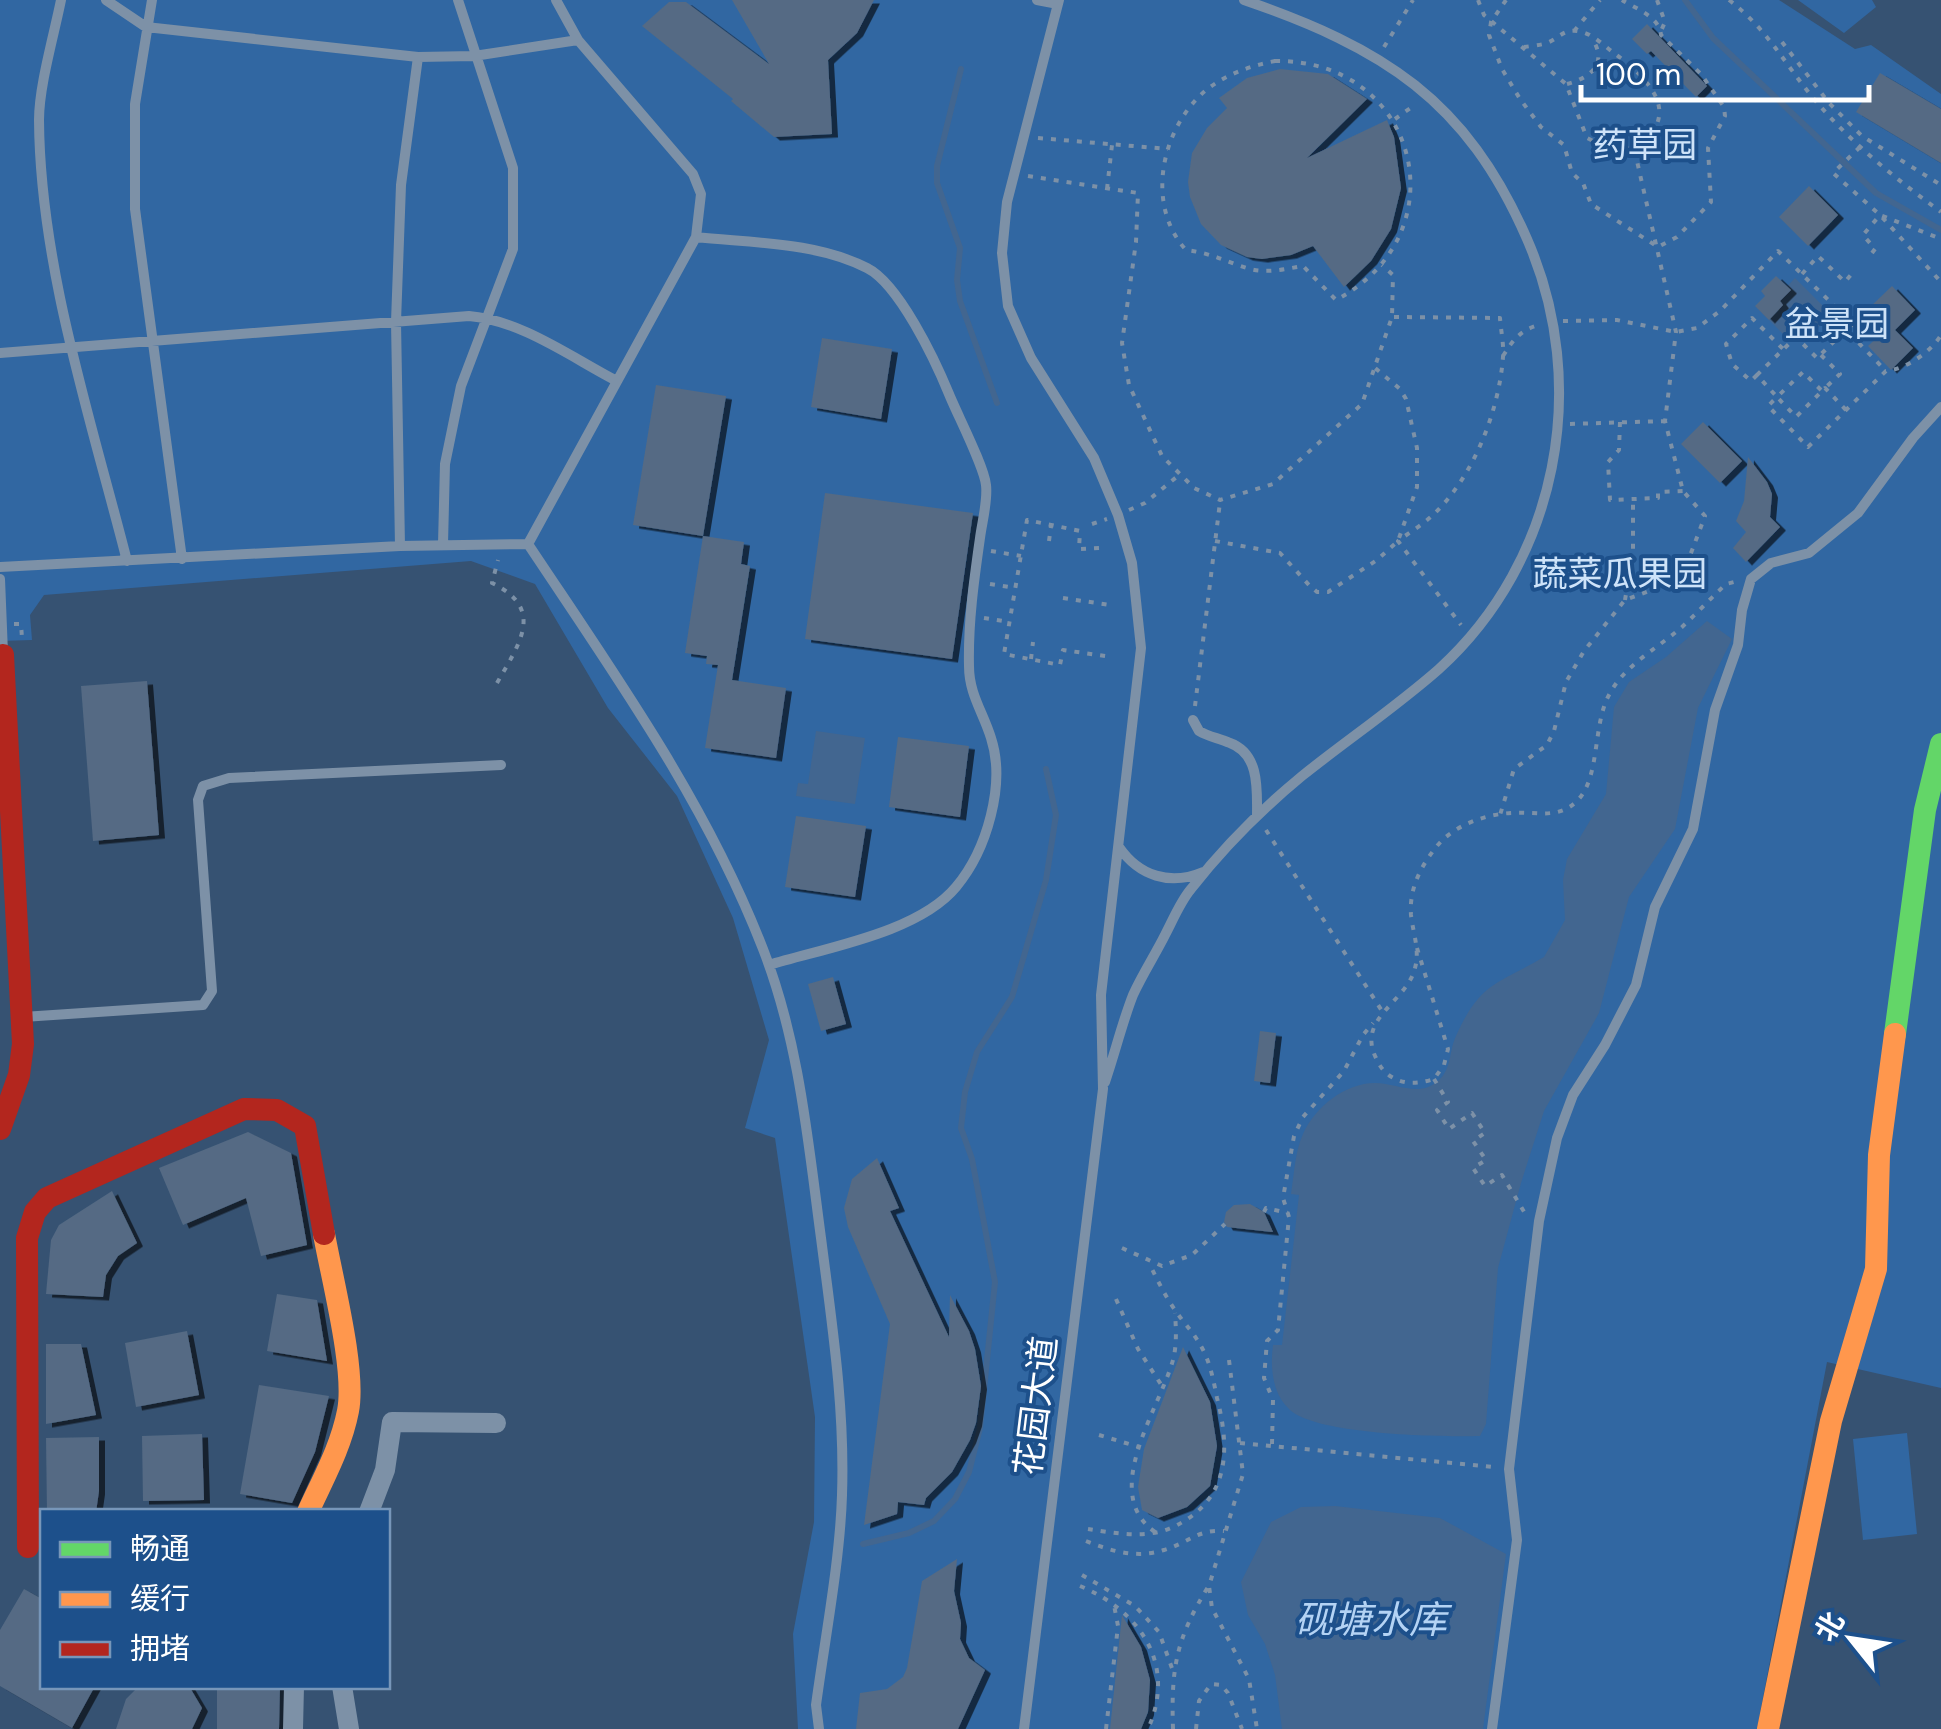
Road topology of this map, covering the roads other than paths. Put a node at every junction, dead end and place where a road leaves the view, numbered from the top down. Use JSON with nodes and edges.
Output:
{"nodes":[{"id":1,"x":61,"y":0,"type":"edge"},
{"id":2,"x":106,"y":0,"type":"edge"},
{"id":3,"x":152,"y":0,"type":"edge"},
{"id":4,"x":458,"y":0,"type":"edge"},
{"id":5,"x":556,"y":0,"type":"edge"},
{"id":6,"x":1037,"y":0,"type":"edge"},
{"id":7,"x":1244,"y":0,"type":"edge"},
{"id":8,"x":1059,"y":2,"type":"edge"},
{"id":9,"x":146,"y":27,"type":"junction"},
{"id":10,"x":578,"y":40,"type":"junction"},
{"id":11,"x":474,"y":56,"type":"junction"},
{"id":12,"x":418,"y":58,"type":"junction"},
{"id":13,"x":696,"y":237,"type":"junction"},
{"id":14,"x":489,"y":318,"type":"junction"},
{"id":15,"x":396,"y":322,"type":"junction"},
{"id":16,"x":153,"y":341,"type":"junction"},
{"id":17,"x":73,"y":348,"type":"junction"},
{"id":18,"x":0,"y":353,"type":"edge"},
{"id":19,"x":616,"y":380,"type":"junction"},
{"id":20,"x":1941,"y":406,"type":"edge"},
{"id":21,"x":443,"y":544,"type":"junction"},
{"id":22,"x":528,"y":544,"type":"junction"},
{"id":23,"x":400,"y":546,"type":"junction"},
{"id":24,"x":182,"y":559,"type":"junction"},
{"id":25,"x":127,"y":562,"type":"junction"},
{"id":26,"x":0,"y":567,"type":"edge"},
{"id":27,"x":0,"y":579,"type":"edge"},
{"id":28,"x":3,"y":654,"type":"joint"},
{"id":29,"x":2,"y":706,"type":"edge"},
{"id":30,"x":1193,"y":720,"type":"road end"},
{"id":31,"x":1941,"y":744,"type":"edge"},
{"id":32,"x":501,"y":765,"type":"dead end"},
{"id":33,"x":1256,"y":816,"type":"junction"},
{"id":34,"x":1119,"y":847,"type":"junction"},
{"id":35,"x":1208,"y":870,"type":"junction"},
{"id":36,"x":768,"y":965,"type":"junction"},
{"id":37,"x":22,"y":1017,"type":"junction"},
{"id":38,"x":1103,"y":1089,"type":"junction"},
{"id":39,"x":0,"y":1128,"type":"edge"},
{"id":40,"x":496,"y":1423,"type":"dead end"},
{"id":41,"x":309,"y":1509,"type":"edge"},
{"id":42,"x":370,"y":1509,"type":"edge"},
{"id":43,"x":28,"y":1547,"type":"dead end"},
{"id":44,"x":294,"y":1689,"type":"edge"},
{"id":45,"x":342,"y":1689,"type":"edge"},
{"id":46,"x":293,"y":1729,"type":"edge"},
{"id":47,"x":348,"y":1729,"type":"edge"},
{"id":48,"x":819,"y":1729,"type":"edge"},
{"id":49,"x":1024,"y":1729,"type":"edge"},
{"id":50,"x":1492,"y":1729,"type":"edge"},
{"id":51,"x":1768,"y":1729,"type":"edge"}],
"edges":[{"from":1,"to":17,"type":"lane"},
{"from":2,"to":9,"type":"lane"},
{"from":3,"to":9,"type":"lane"},
{"from":4,"to":11,"type":"lane"},
{"from":5,"to":10,"type":"lane"},
{"from":6,"to":8,"type":"lane"},
{"from":7,"to":33,"type":"lane"},
{"from":8,"to":34,"type":"lane"},
{"from":9,"to":12,"type":"lane"},
{"from":9,"to":16,"type":"lane"},
{"from":10,"to":11,"type":"lane"},
{"from":10,"to":13,"type":"lane"},
{"from":11,"to":12,"type":"lane"},
{"from":11,"to":14,"type":"lane"},
{"from":12,"to":15,"type":"lane"},
{"from":13,"to":19,"type":"lane"},
{"from":13,"to":36,"type":"lane"},
{"from":14,"to":15,"type":"lane"},
{"from":14,"to":19,"type":"lane"},
{"from":14,"to":21,"type":"lane"},
{"from":15,"to":16,"type":"lane"},
{"from":15,"to":23,"type":"lane"},
{"from":16,"to":17,"type":"lane"},
{"from":16,"to":24,"type":"lane"},
{"from":17,"to":18,"type":"lane"},
{"from":17,"to":25,"type":"lane"},
{"from":19,"to":22,"type":"lane"},
{"from":20,"to":50,"type":"lane"},
{"from":21,"to":22,"type":"lane"},
{"from":21,"to":23,"type":"lane"},
{"from":22,"to":36,"type":"lane"},
{"from":23,"to":24,"type":"lane"},
{"from":24,"to":25,"type":"lane"},
{"from":25,"to":26,"type":"lane"},
{"from":27,"to":28,"type":"lane"},
{"from":28,"to":29,"type":"street"},
{"from":29,"to":37,"type":"street"},
{"from":30,"to":33,"type":"lane"},
{"from":31,"to":51,"type":"street"},
{"from":32,"to":37,"type":"lane"},
{"from":33,"to":35,"type":"lane"},
{"from":34,"to":35,"type":"lane"},
{"from":34,"to":38,"type":"lane"},
{"from":35,"to":38,"type":"lane"},
{"from":36,"to":48,"type":"lane"},
{"from":37,"to":39,"type":"street"},
{"from":38,"to":49,"type":"lane","name":"花园大道"},
{"from":40,"to":42,"type":"street"},
{"from":41,"to":43,"type":"street"},
{"from":44,"to":46,"type":"street"},
{"from":45,"to":47,"type":"street"}]}
